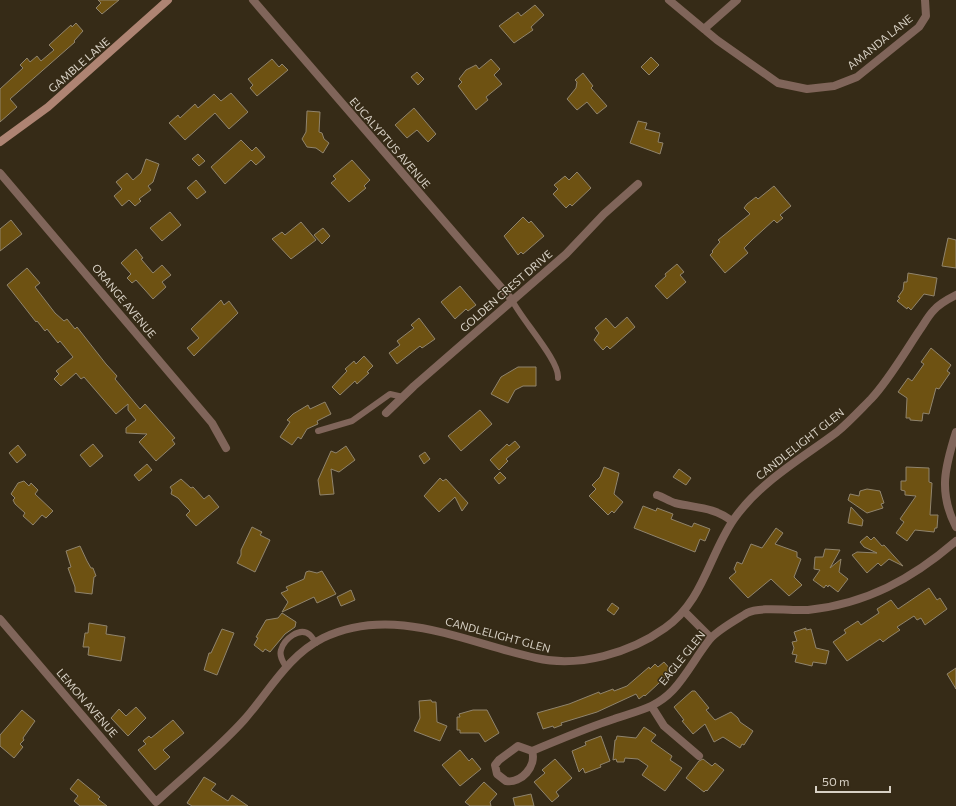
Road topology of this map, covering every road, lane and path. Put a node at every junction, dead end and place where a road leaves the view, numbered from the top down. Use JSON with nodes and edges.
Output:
{"nodes":[{"id":1,"x":168,"y":0,"type":"edge"},
{"id":2,"x":253,"y":0,"type":"edge"},
{"id":3,"x":669,"y":0,"type":"edge"},
{"id":4,"x":737,"y":0,"type":"edge"},
{"id":5,"x":924,"y":0,"type":"edge"},
{"id":6,"x":704,"y":29,"type":"junction"},
{"id":7,"x":0,"y":142,"type":"edge"},
{"id":8,"x":0,"y":173,"type":"edge"},
{"id":9,"x":638,"y":184,"type":"dead end"},
{"id":10,"x":956,"y":295,"type":"edge"},
{"id":11,"x":512,"y":300,"type":"junction"},
{"id":12,"x":558,"y":378,"type":"dead end"},
{"id":13,"x":403,"y":397,"type":"junction"},
{"id":14,"x":386,"y":413,"type":"dead end"},
{"id":15,"x":318,"y":431,"type":"dead end"},
{"id":16,"x":956,"y":432,"type":"edge"},
{"id":17,"x":226,"y":448,"type":"dead end"},
{"id":18,"x":657,"y":495,"type":"dead end"},
{"id":19,"x":732,"y":521,"type":"junction"},
{"id":20,"x":956,"y":527,"type":"edge"},
{"id":21,"x":956,"y":541,"type":"edge"},
{"id":22,"x":684,"y":611,"type":"junction"},
{"id":23,"x":0,"y":619,"type":"edge"},
{"id":24,"x":711,"y":638,"type":"junction"},
{"id":25,"x":316,"y":643,"type":"junction"},
{"id":26,"x":286,"y":667,"type":"junction"},
{"id":27,"x":652,"y":707,"type":"junction"},
{"id":28,"x":532,"y":751,"type":"junction"},
{"id":29,"x":699,"y":756,"type":"dead end"},
{"id":30,"x":156,"y":802,"type":"joint"}],
"edges":[{"from":1,"to":7,"type":"street","name":"GAMBLE LANE"},
{"from":2,"to":11,"type":"street","name":"EUCALYPTUS AVENUE"},
{"from":3,"to":6,"type":"street","name":"AMANDA LANE"},
{"from":4,"to":6,"type":"street"},
{"from":5,"to":6,"type":"street","name":"AMANDA LANE"},
{"from":8,"to":17,"type":"street","name":"ORANGE AVENUE"},
{"from":9,"to":11,"type":"street","name":"GOLDEN CREST DRIVE"},
{"from":10,"to":19,"type":"street","name":"CANDLELIGHT GLEN"},
{"from":11,"to":12,"type":"lane"},
{"from":11,"to":13,"type":"street","name":"GOLDEN CREST DRIVE"},
{"from":13,"to":14,"type":"street","name":"GOLDEN CREST DRIVE"},
{"from":13,"to":15,"type":"lane"},
{"from":16,"to":20,"type":"street"},
{"from":18,"to":19,"type":"street"},
{"from":19,"to":22,"type":"street","name":"CANDLELIGHT GLEN"},
{"from":21,"to":24,"type":"street","name":"EAGLE GLEN"},
{"from":22,"to":24,"type":"street"},
{"from":22,"to":25,"type":"street","name":"CANDLELIGHT GLEN"},
{"from":23,"to":30,"type":"street","name":"LEMON AVENUE"},
{"from":24,"to":27,"type":"street","name":"EAGLE GLEN"},
{"from":25,"to":26,"type":"street","name":"CANDLELIGHT GLEN"},
{"from":25,"to":26,"type":"lane"},
{"from":26,"to":30,"type":"street","name":"CANDLELIGHT GLEN"},
{"from":27,"to":28,"type":"street","name":"EAGLE GLEN"},
{"from":27,"to":29,"type":"street"},
{"from":28,"to":28,"type":"street"}]}
